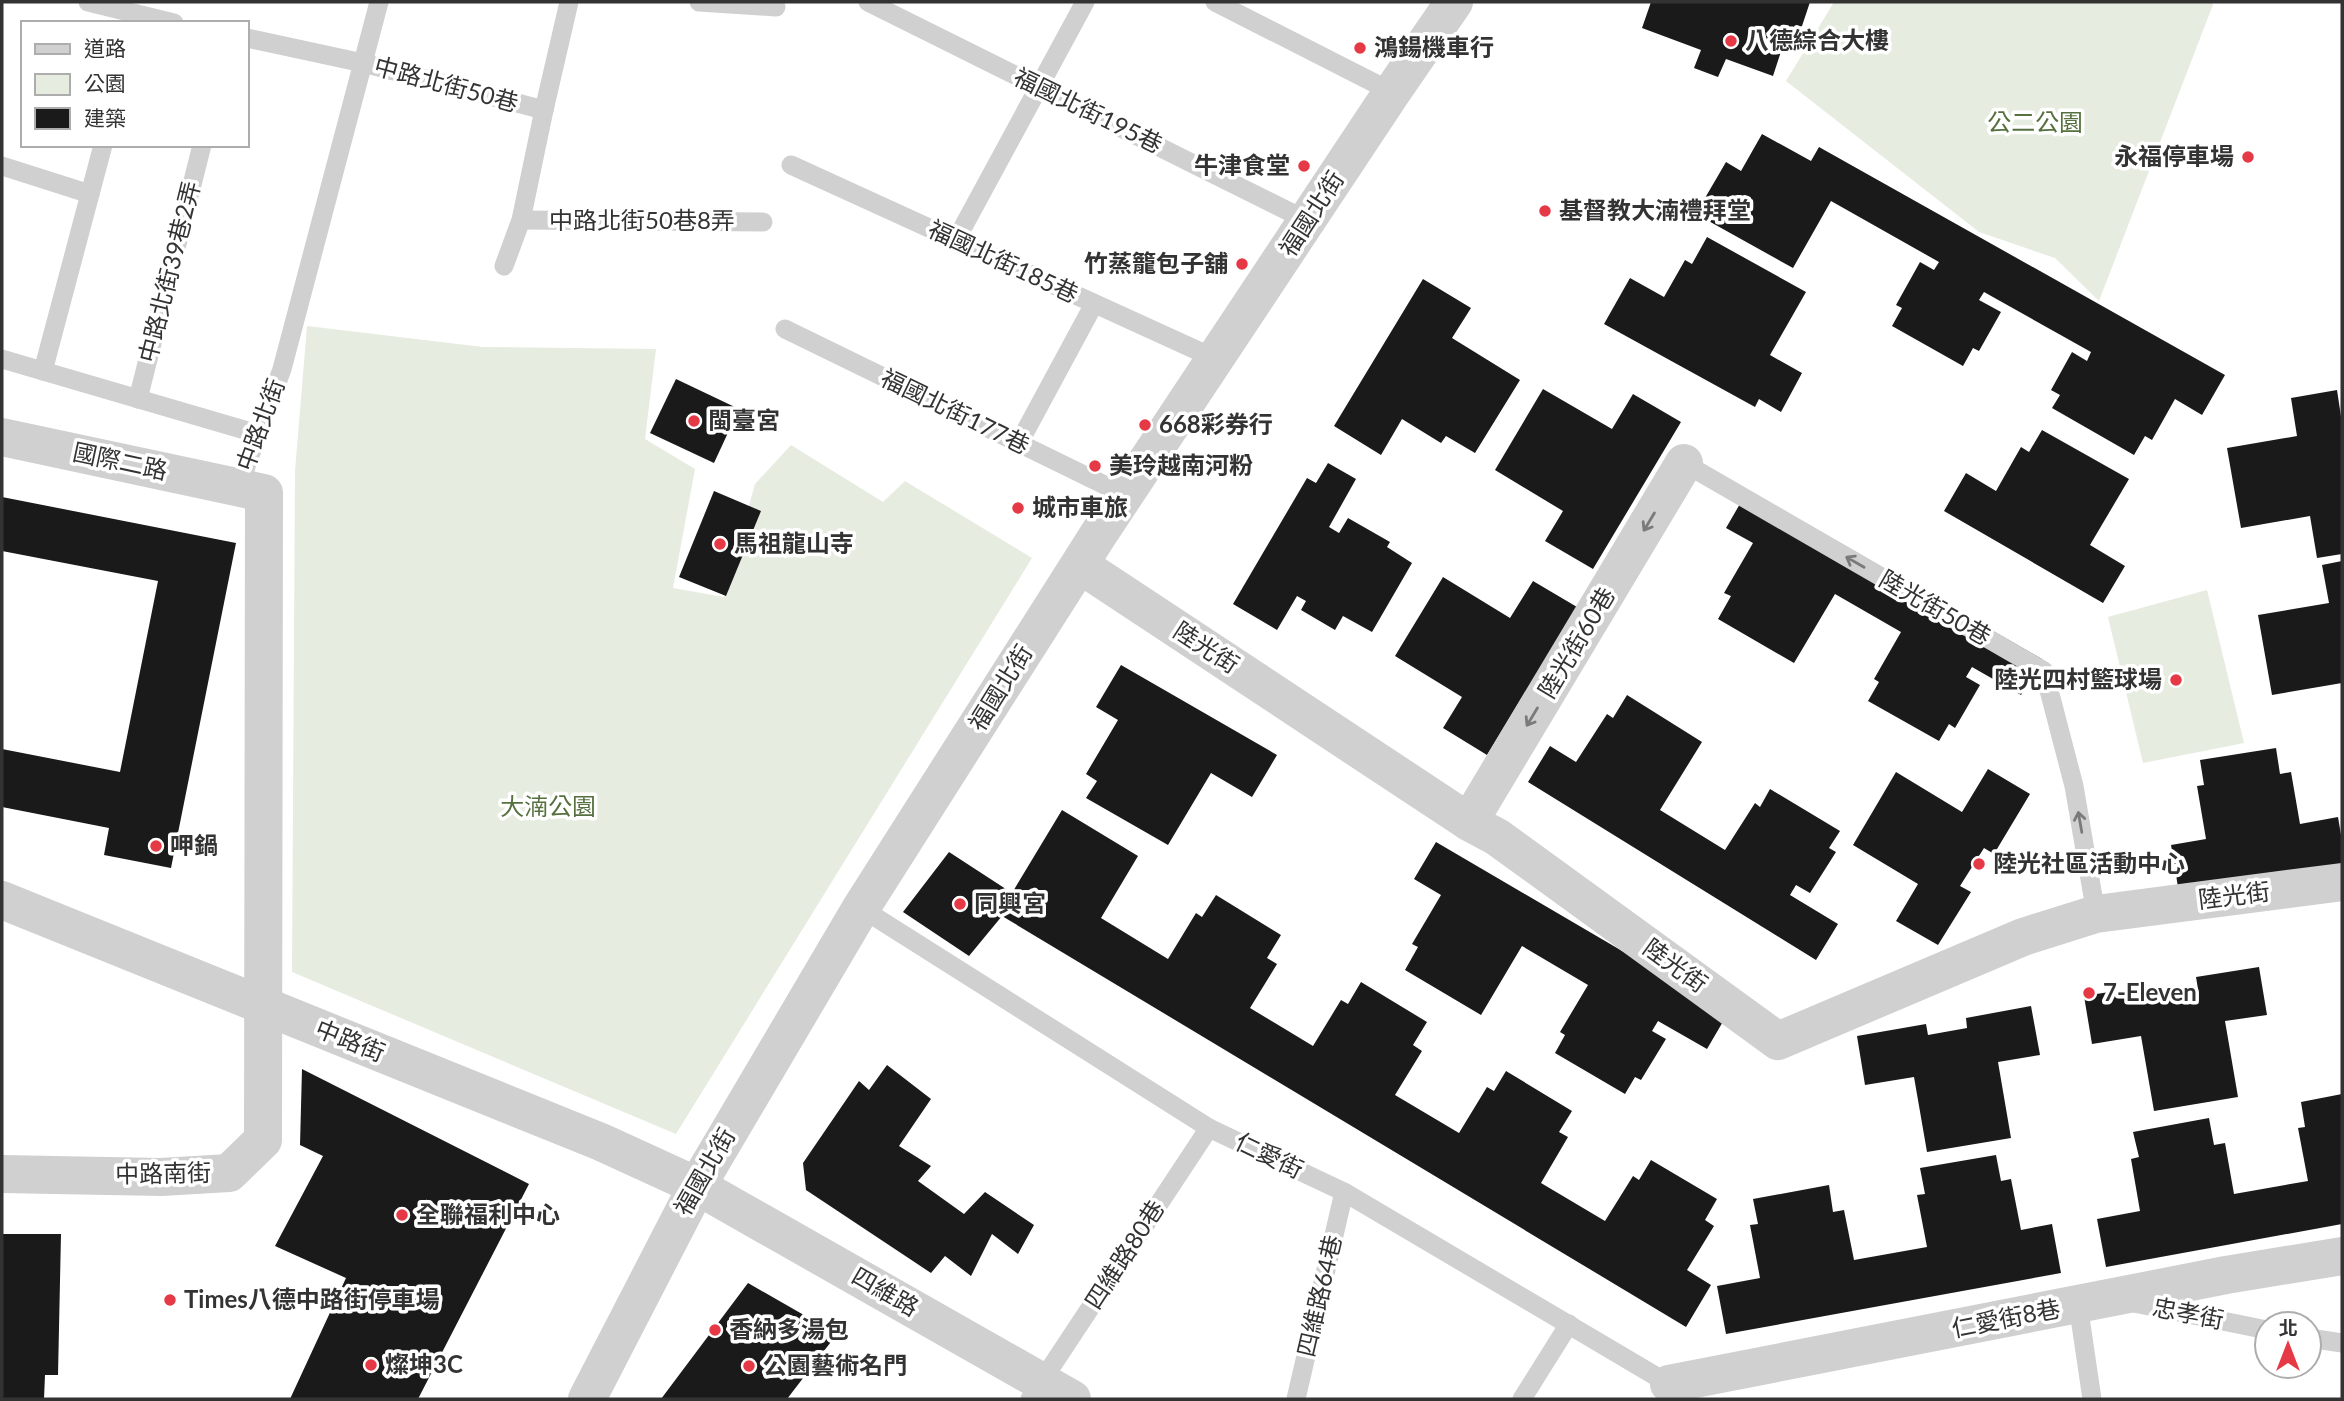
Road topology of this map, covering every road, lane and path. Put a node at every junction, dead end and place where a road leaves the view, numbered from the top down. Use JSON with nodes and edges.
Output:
{"nodes":[{"id":1,"x":88,"y":2,"type":"edge"},
{"id":2,"x":379,"y":2,"type":"edge"},
{"id":3,"x":569,"y":2,"type":"edge"},
{"id":4,"x":699,"y":2,"type":"edge"},
{"id":5,"x":868,"y":2,"type":"edge"},
{"id":6,"x":1085,"y":2,"type":"edge"},
{"id":7,"x":1215,"y":2,"type":"edge"},
{"id":8,"x":1454,"y":2,"type":"edge"},
{"id":9,"x":776,"y":7,"type":"dead end"},
{"id":10,"x":139,"y":13,"type":"edge"},
{"id":11,"x":167,"y":21,"type":"edge"},
{"id":12,"x":248,"y":38,"type":"edge"},
{"id":13,"x":363,"y":63,"type":"junction"},
{"id":14,"x":1039,"y":87,"type":"junction"},
{"id":15,"x":1391,"y":92,"type":"junction"},
{"id":16,"x":544,"y":110,"type":"junction"},
{"id":17,"x":102,"y":147,"type":"edge"},
{"id":18,"x":201,"y":147,"type":"edge"},
{"id":19,"x":791,"y":165,"type":"dead end"},
{"id":20,"x":2,"y":166,"type":"edge"},
{"id":21,"x":90,"y":194,"type":"junction"},
{"id":22,"x":521,"y":220,"type":"junction"},
{"id":23,"x":1308,"y":220,"type":"junction"},
{"id":24,"x":763,"y":222,"type":"dead end"},
{"id":25,"x":956,"y":240,"type":"junction"},
{"id":26,"x":504,"y":266,"type":"dead end"},
{"id":27,"x":1094,"y":304,"type":"junction"},
{"id":28,"x":785,"y":330,"type":"dead end"},
{"id":29,"x":2,"y":359,"type":"edge"},
{"id":30,"x":1216,"y":359,"type":"junction"},
{"id":31,"x":43,"y":370,"type":"junction"},
{"id":32,"x":138,"y":398,"type":"junction"},
{"id":33,"x":258,"y":434,"type":"junction"},
{"id":34,"x":2,"y":437,"type":"edge"},
{"id":35,"x":1019,"y":443,"type":"junction"},
{"id":36,"x":1684,"y":463,"type":"joint"},
{"id":37,"x":238,"y":488,"type":"junction"},
{"id":38,"x":1125,"y":495,"type":"junction"},
{"id":39,"x":1080,"y":565,"type":"junction"},
{"id":40,"x":1469,"y":822,"type":"junction"},
{"id":41,"x":2342,"y":882,"type":"edge"},
{"id":42,"x":2,"y":900,"type":"edge"},
{"id":43,"x":861,"y":908,"type":"junction"},
{"id":44,"x":2096,"y":914,"type":"junction"},
{"id":45,"x":264,"y":1007,"type":"junction"},
{"id":46,"x":1209,"y":1128,"type":"junction"},
{"id":47,"x":2,"y":1174,"type":"edge"},
{"id":48,"x":697,"y":1186,"type":"junction"},
{"id":49,"x":1344,"y":1192,"type":"junction"},
{"id":50,"x":2342,"y":1256,"type":"edge"},
{"id":51,"x":2094,"y":1301,"type":"junction"},
{"id":52,"x":1569,"y":1324,"type":"junction"},
{"id":53,"x":2253,"y":1328,"type":"edge"},
{"id":54,"x":2323,"y":1340,"type":"edge"},
{"id":55,"x":2342,"y":1343,"type":"edge"},
{"id":56,"x":1673,"y":1391,"type":"edge"},
{"id":57,"x":1048,"y":1393,"type":"edge"},
{"id":58,"x":587,"y":1399,"type":"edge"},
{"id":59,"x":1296,"y":1399,"type":"edge"},
{"id":60,"x":1522,"y":1399,"type":"edge"},
{"id":61,"x":2092,"y":1399,"type":"edge"}],
"edges":[{"from":1,"to":10,"type":"lane"},
{"from":2,"to":13,"type":"lane","name":"中路北街"},
{"from":3,"to":16,"type":"lane","name":"中路北街50巷"},
{"from":4,"to":9,"type":"lane"},
{"from":5,"to":14,"type":"lane","name":"福國北街195巷"},
{"from":6,"to":14,"type":"lane"},
{"from":7,"to":15,"type":"lane"},
{"from":8,"to":15,"type":"street","name":"福國北街"},
{"from":10,"to":11,"type":"lane"},
{"from":12,"to":13,"type":"lane","name":"中路北街50巷"},
{"from":13,"to":16,"type":"lane","name":"中路北街50巷"},
{"from":13,"to":33,"type":"lane","name":"中路北街"},
{"from":14,"to":23,"type":"lane","name":"福國北街195巷"},
{"from":14,"to":25,"type":"lane"},
{"from":15,"to":23,"type":"street","name":"福國北街"},
{"from":16,"to":22,"type":"lane"},
{"from":17,"to":21,"type":"lane"},
{"from":18,"to":32,"type":"lane","name":"中路北街39巷2弄"},
{"from":19,"to":25,"type":"lane","name":"福國北街185巷"},
{"from":20,"to":21,"type":"lane"},
{"from":21,"to":31,"type":"lane"},
{"from":22,"to":24,"type":"lane","name":"中路北街50巷8弄"},
{"from":22,"to":26,"type":"lane"},
{"from":23,"to":30,"type":"street","name":"福國北街"},
{"from":25,"to":27,"type":"lane","name":"福國北街185巷"},
{"from":27,"to":30,"type":"lane","name":"福國北街185巷"},
{"from":27,"to":35,"type":"lane"},
{"from":28,"to":35,"type":"lane","name":"福國北街177巷"},
{"from":29,"to":31,"type":"lane"},
{"from":30,"to":38,"type":"street","name":"福國北街"},
{"from":31,"to":32,"type":"lane"},
{"from":32,"to":33,"type":"lane"},
{"from":33,"to":37,"type":"lane","name":"中路北街"},
{"from":34,"to":37,"type":"street","name":"國際二路"},
{"from":35,"to":38,"type":"lane","name":"福國北街177巷"},
{"from":36,"to":40,"type":"street","name":"陸光街60巷","one_way":true},
{"from":44,"to":36,"type":"lane","name":"陸光街50巷","one_way":true},
{"from":37,"to":45,"type":"street","name":"中路北街"},
{"from":38,"to":39,"type":"street","name":"福國北街"},
{"from":39,"to":40,"type":"street","name":"陸光街"},
{"from":39,"to":43,"type":"street","name":"福國北街"},
{"from":40,"to":44,"type":"street","name":"陸光街"},
{"from":41,"to":44,"type":"street","name":"陸光街"},
{"from":42,"to":45,"type":"street","name":"中路街"},
{"from":43,"to":46,"type":"lane","name":"仁愛街"},
{"from":43,"to":48,"type":"street","name":"福國北街"},
{"from":45,"to":47,"type":"street","name":"中路南街"},
{"from":45,"to":48,"type":"street","name":"中路街"},
{"from":46,"to":49,"type":"lane","name":"仁愛街"},
{"from":46,"to":57,"type":"lane","name":"四維路80巷"},
{"from":48,"to":57,"type":"street","name":"四維路"},
{"from":48,"to":58,"type":"street","name":"福國北街"},
{"from":49,"to":52,"type":"lane","name":"仁愛街"},
{"from":49,"to":59,"type":"lane","name":"四維路64巷"},
{"from":50,"to":51,"type":"street","name":"仁愛街8巷"},
{"from":51,"to":53,"type":"lane","name":"忠孝街"},
{"from":51,"to":56,"type":"street","name":"仁愛街8巷"},
{"from":51,"to":61,"type":"lane"},
{"from":52,"to":56,"type":"lane","name":"仁愛街"},
{"from":52,"to":60,"type":"lane"},
{"from":54,"to":55,"type":"lane"}]}
